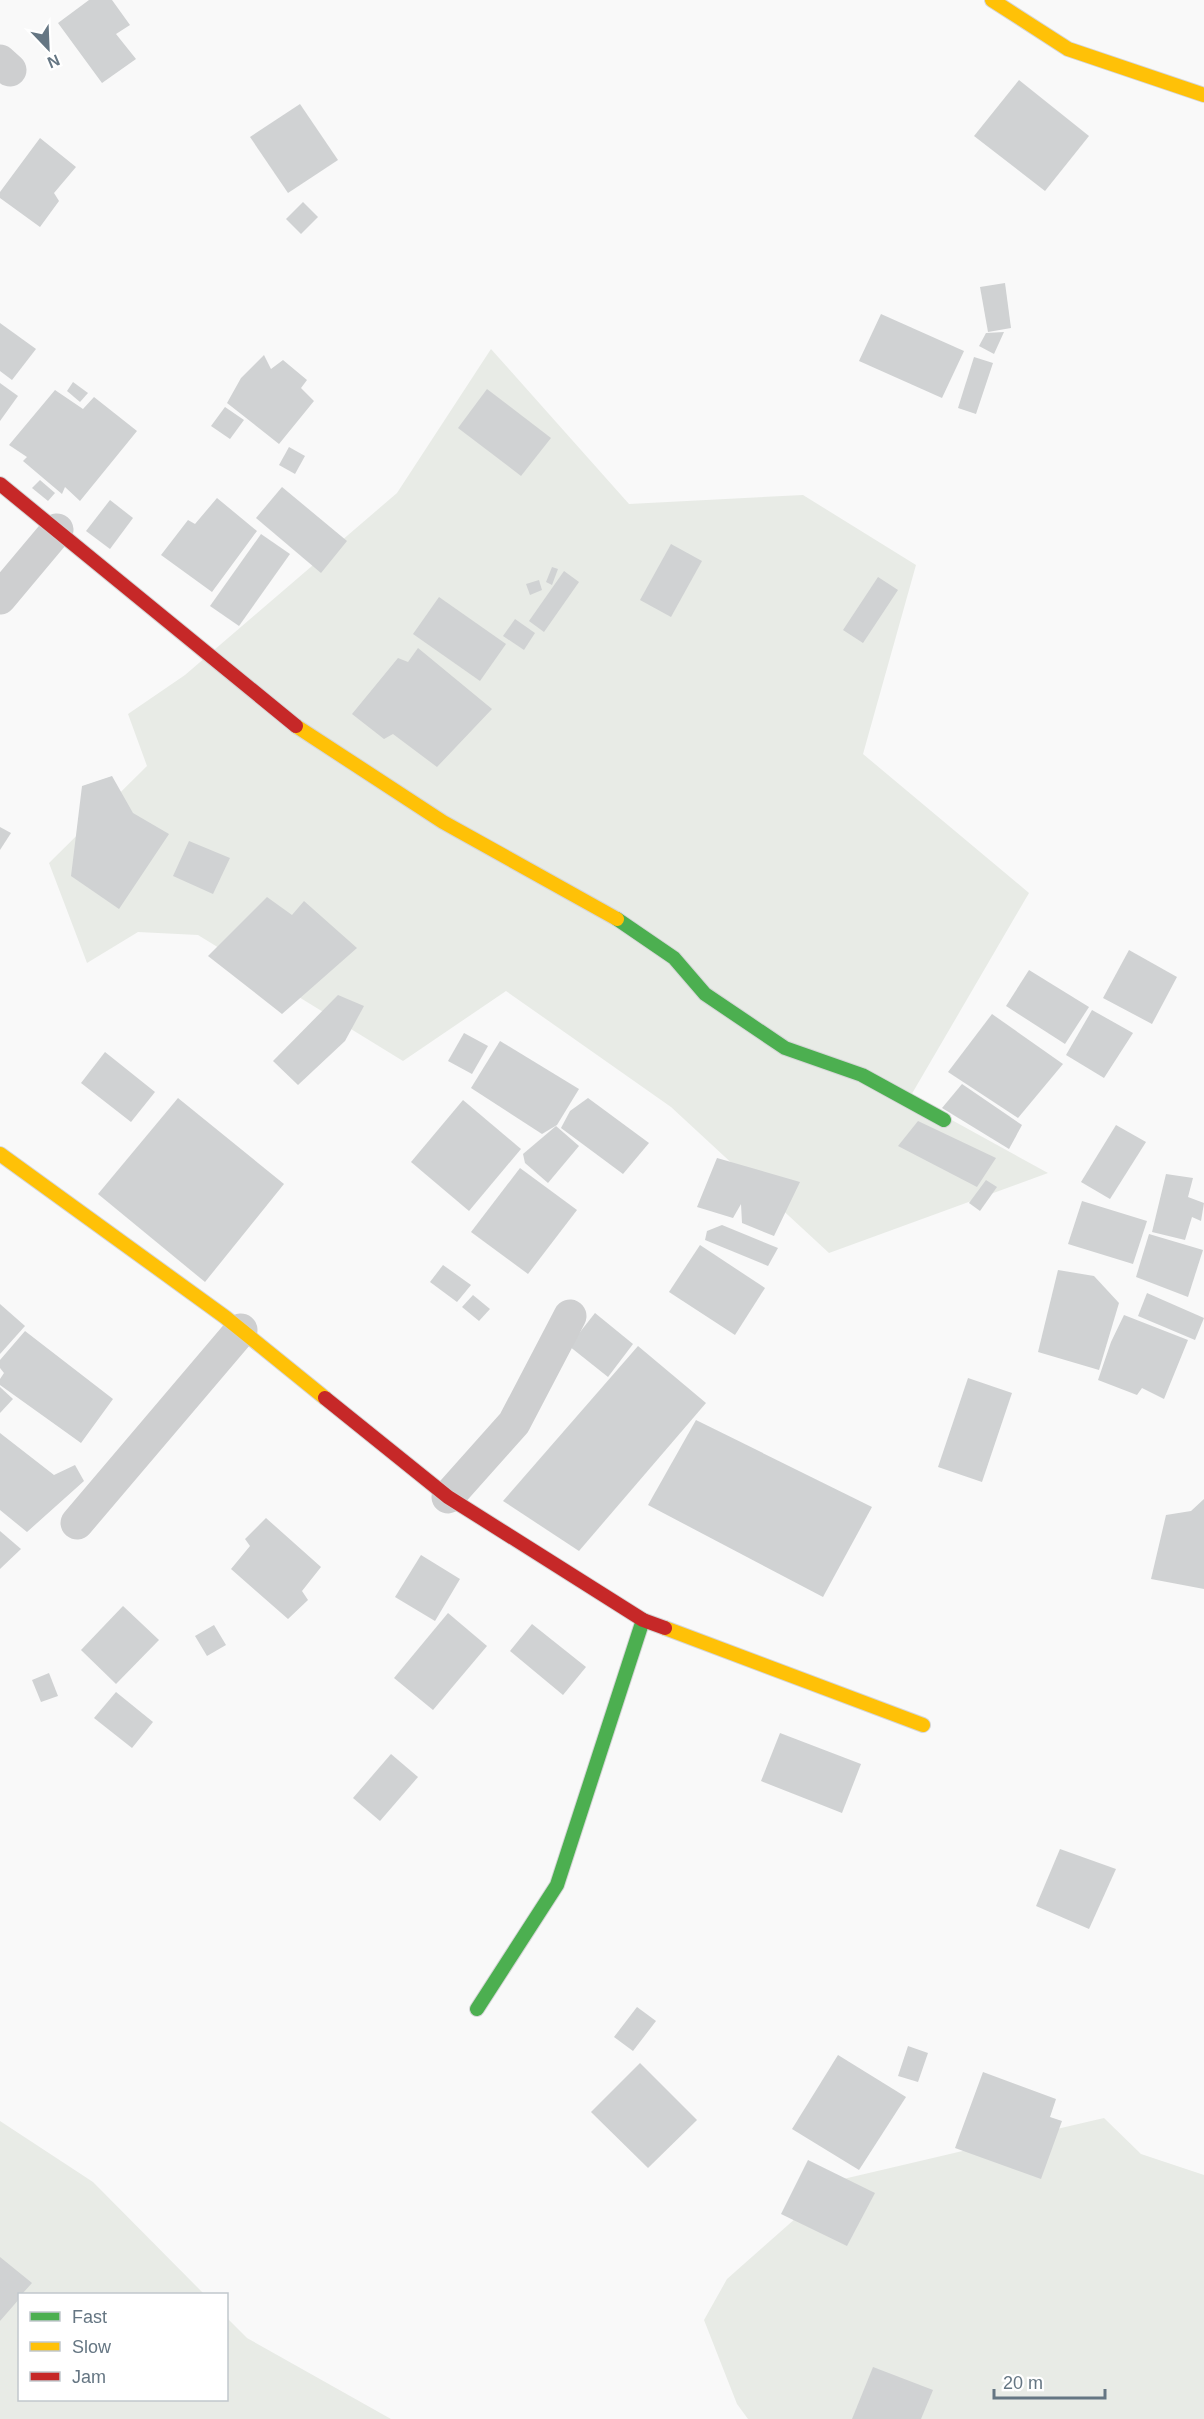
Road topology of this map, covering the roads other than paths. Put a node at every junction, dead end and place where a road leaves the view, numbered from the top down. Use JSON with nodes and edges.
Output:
{"nodes":[{"id":1,"x":992,"y":0,"type":"edge"},
{"id":2,"x":1204,"y":95,"type":"edge"},
{"id":3,"x":0,"y":484,"type":"edge"},
{"id":4,"x":57,"y":530,"type":"junction"},
{"id":5,"x":0,"y":598,"type":"edge"},
{"id":6,"x":944,"y":1120,"type":"dead end"},
{"id":7,"x":0,"y":1154,"type":"edge"},
{"id":8,"x":570,"y":1316,"type":"dead end"},
{"id":9,"x":241,"y":1330,"type":"junction"},
{"id":10,"x":448,"y":1497,"type":"junction"},
{"id":11,"x":77,"y":1523,"type":"dead end"},
{"id":12,"x":643,"y":1620,"type":"junction"},
{"id":13,"x":923,"y":1725,"type":"dead end"},
{"id":14,"x":477,"y":2009,"type":"dead end"}],
"edges":[{"from":1,"to":2,"type":"street"},
{"from":3,"to":4,"type":"street"},
{"from":4,"to":5,"type":"street"},
{"from":4,"to":6,"type":"street"},
{"from":7,"to":9,"type":"street"},
{"from":8,"to":10,"type":"street"},
{"from":9,"to":10,"type":"street"},
{"from":9,"to":11,"type":"street"},
{"from":10,"to":12,"type":"street"},
{"from":12,"to":13,"type":"street"},
{"from":12,"to":14,"type":"street"}]}
